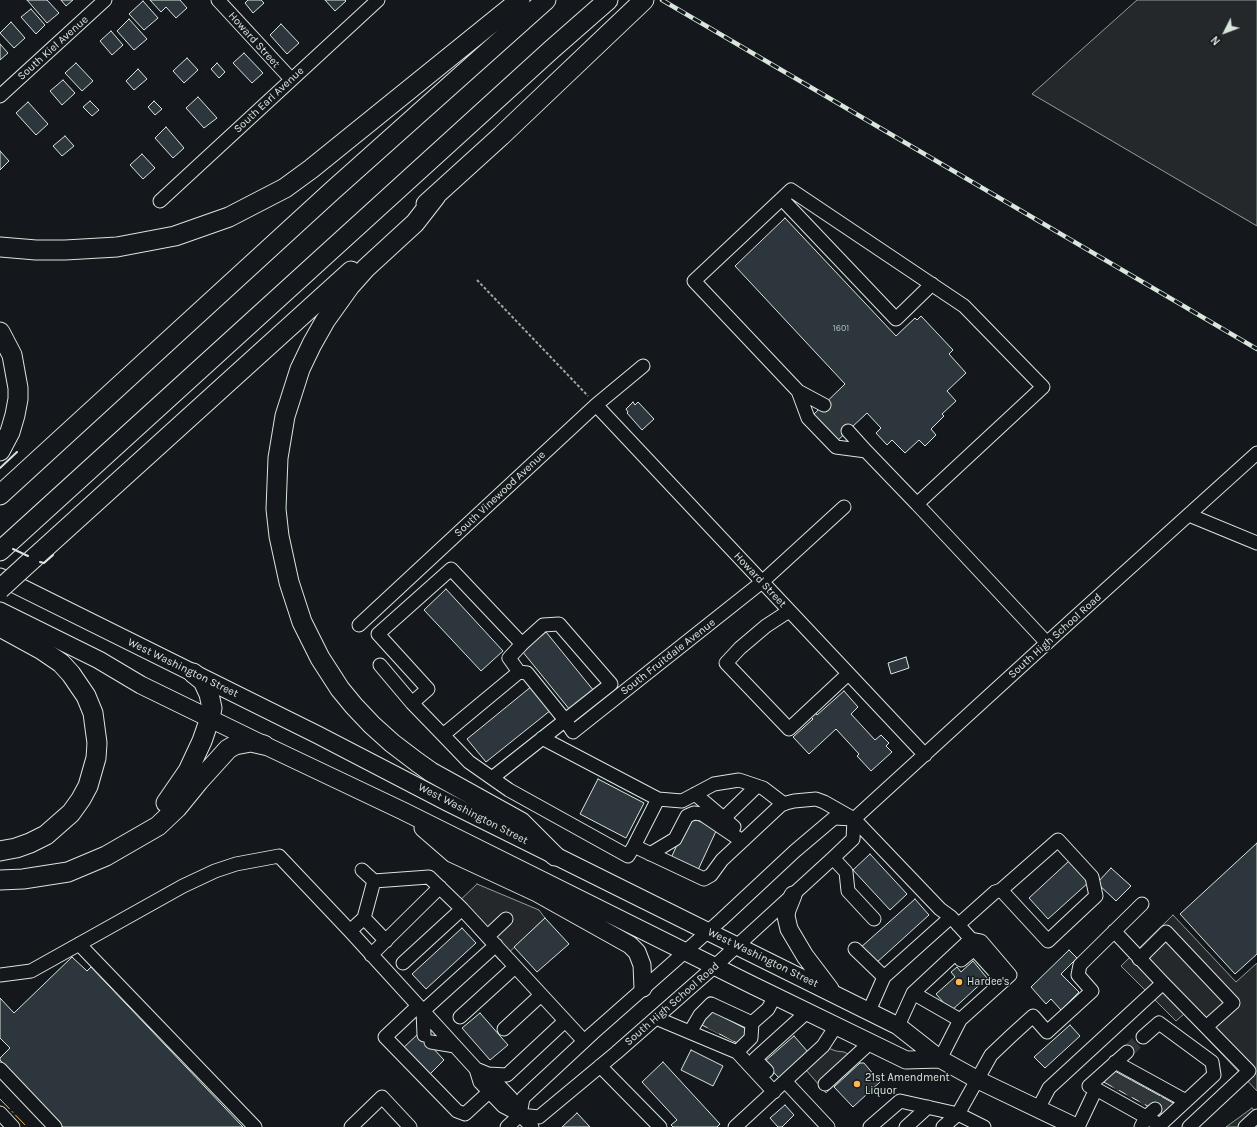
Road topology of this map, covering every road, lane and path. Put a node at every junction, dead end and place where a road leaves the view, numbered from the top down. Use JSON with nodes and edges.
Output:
{"nodes":[{"id":1,"x":105,"y":0,"type":"edge"},
{"id":2,"x":218,"y":0,"type":"edge"},
{"id":3,"x":378,"y":0,"type":"edge"},
{"id":4,"x":520,"y":0,"type":"edge"},
{"id":5,"x":546,"y":0,"type":"edge"},
{"id":6,"x":644,"y":0,"type":"edge"},
{"id":7,"x":604,"y":4,"type":"edge"},
{"id":8,"x":291,"y":79,"type":"junction"},
{"id":9,"x":0,"y":96,"type":"edge"},
{"id":10,"x":436,"y":196,"type":"junction"},
{"id":11,"x":782,"y":199,"type":"junction"},
{"id":12,"x":160,"y":200,"type":"dead end"},
{"id":13,"x":0,"y":247,"type":"edge"},
{"id":14,"x":477,"y":280,"type":"dead end"},
{"id":15,"x":932,"y":284,"type":"junction"},
{"id":16,"x":0,"y":332,"type":"edge"},
{"id":17,"x":642,"y":366,"type":"dead end"},
{"id":18,"x":798,"y":391,"type":"junction"},
{"id":19,"x":824,"y":405,"type":"tunnel mouth"},
{"id":20,"x":596,"y":406,"type":"junction"},
{"id":21,"x":848,"y":431,"type":"tunnel mouth"},
{"id":22,"x":0,"y":451,"type":"edge"},
{"id":23,"x":866,"y":451,"type":"junction"},
{"id":24,"x":1257,"y":453,"type":"edge"},
{"id":25,"x":0,"y":495,"type":"edge"},
{"id":26,"x":918,"y":504,"type":"junction"},
{"id":27,"x":844,"y":508,"type":"dead end"},
{"id":28,"x":1189,"y":515,"type":"junction"},
{"id":29,"x":1257,"y":543,"type":"edge"},
{"id":30,"x":3,"y":548,"type":"edge"},
{"id":31,"x":0,"y":577,"type":"edge"},
{"id":32,"x":762,"y":582,"type":"junction"},
{"id":33,"x":0,"y":589,"type":"edge"},
{"id":34,"x":0,"y":611,"type":"edge"},
{"id":35,"x":789,"y":611,"type":"junction"},
{"id":36,"x":359,"y":625,"type":"dead end"},
{"id":37,"x":0,"y":627,"type":"edge"},
{"id":38,"x":1047,"y":642,"type":"junction"},
{"id":39,"x":522,"y":644,"type":"junction"},
{"id":40,"x":380,"y":665,"type":"dead end"},
{"id":41,"x":519,"y":672,"type":"junction"},
{"id":42,"x":193,"y":673,"type":"junction"},
{"id":43,"x":848,"y":674,"type":"junction"},
{"id":44,"x":412,"y":703,"type":"junction"},
{"id":45,"x":210,"y":718,"type":"junction"},
{"id":46,"x":565,"y":720,"type":"junction"},
{"id":47,"x":444,"y":735,"type":"junction"},
{"id":48,"x":542,"y":738,"type":"junction"},
{"id":49,"x":264,"y":745,"type":"junction"},
{"id":50,"x":924,"y":755,"type":"junction"},
{"id":51,"x":492,"y":778,"type":"junction"},
{"id":52,"x":757,"y":786,"type":"junction"},
{"id":53,"x":695,"y":794,"type":"junction"},
{"id":54,"x":658,"y":800,"type":"junction"},
{"id":55,"x":784,"y":804,"type":"junction"},
{"id":56,"x":403,"y":811,"type":"junction"},
{"id":57,"x":724,"y":818,"type":"junction"},
{"id":58,"x":854,"y":819,"type":"junction"},
{"id":59,"x":137,"y":838,"type":"junction"},
{"id":60,"x":744,"y":840,"type":"junction"},
{"id":61,"x":0,"y":850,"type":"edge"},
{"id":62,"x":631,"y":851,"type":"junction"},
{"id":63,"x":650,"y":854,"type":"junction"},
{"id":64,"x":555,"y":856,"type":"junction"},
{"id":65,"x":833,"y":858,"type":"junction"},
{"id":66,"x":362,"y":870,"type":"dead end"},
{"id":67,"x":0,"y":880,"type":"edge"},
{"id":68,"x":374,"y":881,"type":"junction"},
{"id":69,"x":440,"y":888,"type":"junction"},
{"id":70,"x":1001,"y":890,"type":"junction"},
{"id":71,"x":793,"y":895,"type":"junction"},
{"id":72,"x":1142,"y":904,"type":"dead end"},
{"id":73,"x":462,"y":909,"type":"junction"},
{"id":74,"x":364,"y":918,"type":"junction"},
{"id":75,"x":506,"y":919,"type":"dead end"},
{"id":76,"x":874,"y":919,"type":"dead end"},
{"id":77,"x":954,"y":921,"type":"junction"},
{"id":78,"x":350,"y":931,"type":"junction"},
{"id":79,"x":708,"y":931,"type":"junction"},
{"id":80,"x":1114,"y":932,"type":"junction"},
{"id":81,"x":972,"y":939,"type":"junction"},
{"id":82,"x":386,"y":941,"type":"junction"},
{"id":83,"x":492,"y":941,"type":"junction"},
{"id":84,"x":79,"y":944,"type":"junction"},
{"id":85,"x":738,"y":946,"type":"junction"},
{"id":86,"x":855,"y":949,"type":"dead end"},
{"id":87,"x":684,"y":951,"type":"junction"},
{"id":88,"x":371,"y":955,"type":"junction"},
{"id":89,"x":1139,"y":959,"type":"junction"},
{"id":90,"x":403,"y":963,"type":"dead end"},
{"id":91,"x":715,"y":966,"type":"junction"},
{"id":92,"x":515,"y":967,"type":"junction"},
{"id":93,"x":0,"y":974,"type":"edge"},
{"id":94,"x":884,"y":977,"type":"junction"},
{"id":95,"x":1003,"y":982,"type":"junction"},
{"id":96,"x":1163,"y":983,"type":"junction"},
{"id":97,"x":923,"y":984,"type":"junction"},
{"id":98,"x":643,"y":988,"type":"junction"},
{"id":99,"x":832,"y":993,"type":"junction"},
{"id":100,"x":913,"y":993,"type":"junction"},
{"id":101,"x":541,"y":995,"type":"junction"},
{"id":102,"x":775,"y":996,"type":"junction"},
{"id":103,"x":421,"y":1009,"type":"junction"},
{"id":104,"x":869,"y":1011,"type":"junction"},
{"id":105,"x":807,"y":1012,"type":"junction"},
{"id":106,"x":460,"y":1017,"type":"dead end"},
{"id":107,"x":656,"y":1018,"type":"junction"},
{"id":108,"x":960,"y":1020,"type":"junction"},
{"id":109,"x":565,"y":1021,"type":"junction"},
{"id":110,"x":752,"y":1023,"type":"junction"},
{"id":111,"x":836,"y":1026,"type":"junction"},
{"id":112,"x":898,"y":1026,"type":"junction"},
{"id":113,"x":1206,"y":1027,"type":"junction"},
{"id":114,"x":504,"y":1029,"type":"dead end"},
{"id":115,"x":690,"y":1032,"type":"junction"},
{"id":116,"x":1143,"y":1037,"type":"tunnel mouth"},
{"id":117,"x":584,"y":1041,"type":"junction"},
{"id":118,"x":871,"y":1042,"type":"junction"},
{"id":119,"x":455,"y":1046,"type":"junction"},
{"id":120,"x":737,"y":1052,"type":"junction"},
{"id":121,"x":1126,"y":1052,"type":"tunnel mouth"},
{"id":122,"x":940,"y":1059,"type":"junction"},
{"id":123,"x":1115,"y":1062,"type":"junction"},
{"id":124,"x":600,"y":1066,"type":"junction"},
{"id":125,"x":0,"y":1069,"type":"edge"},
{"id":126,"x":482,"y":1071,"type":"junction"},
{"id":127,"x":761,"y":1078,"type":"junction"},
{"id":128,"x":978,"y":1080,"type":"junction"},
{"id":129,"x":785,"y":1081,"type":"junction"},
{"id":130,"x":825,"y":1084,"type":"dead end"},
{"id":131,"x":1104,"y":1090,"type":"junction"},
{"id":132,"x":489,"y":1092,"type":"junction"},
{"id":133,"x":774,"y":1092,"type":"junction"},
{"id":134,"x":1186,"y":1101,"type":"junction"},
{"id":135,"x":928,"y":1107,"type":"junction"},
{"id":136,"x":1038,"y":1109,"type":"junction"},
{"id":137,"x":0,"y":1113,"type":"edge"},
{"id":138,"x":958,"y":1114,"type":"junction"},
{"id":139,"x":520,"y":1115,"type":"junction"},
{"id":140,"x":1257,"y":1116,"type":"edge"},
{"id":141,"x":1147,"y":1118,"type":"edge"},
{"id":142,"x":1051,"y":1122,"type":"edge"},
{"id":143,"x":13,"y":1127,"type":"edge"},
{"id":144,"x":55,"y":1127,"type":"edge"},
{"id":145,"x":255,"y":1127,"type":"edge"},
{"id":146,"x":351,"y":1127,"type":"edge"},
{"id":147,"x":410,"y":1127,"type":"edge"},
{"id":148,"x":507,"y":1127,"type":"edge"},
{"id":149,"x":532,"y":1127,"type":"edge"},
{"id":150,"x":660,"y":1127,"type":"edge"},
{"id":151,"x":735,"y":1127,"type":"edge"},
{"id":152,"x":828,"y":1127,"type":"edge"},
{"id":153,"x":870,"y":1127,"type":"edge"},
{"id":154,"x":906,"y":1127,"type":"edge"},
{"id":155,"x":943,"y":1127,"type":"edge"},
{"id":156,"x":984,"y":1127,"type":"edge"},
{"id":157,"x":1077,"y":1127,"type":"edge"},
{"id":158,"x":1189,"y":1127,"type":"edge"},
{"id":159,"x":1245,"y":1127,"type":"edge"}],
"edges":[{"from":1,"to":9,"type":"street","name":"South Kiel Avenue"},
{"from":2,"to":8,"type":"street","name":"Howard Street"},
{"from":3,"to":8,"type":"street","name":"South Earl Avenue"},
{"from":4,"to":13,"type":"highway"},
{"from":5,"to":25,"type":"highway"},
{"from":6,"to":10,"type":"highway"},
{"from":7,"to":30,"type":"highway"},
{"from":8,"to":12,"type":"street","name":"South Earl Avenue"},
{"from":10,"to":33,"type":"highway","bridge":true},
{"from":10,"to":64,"type":"highway"},
{"from":11,"to":15,"type":"street"},
{"from":11,"to":15,"type":"street"},
{"from":11,"to":18,"type":"street"},
{"from":14,"to":20,"type":"path"},
{"from":15,"to":26,"type":"street"},
{"from":16,"to":22,"type":"highway"},
{"from":17,"to":20,"type":"street","name":"South Vinewood Avenue"},
{"from":18,"to":19,"type":"street"},
{"from":18,"to":23,"type":"street"},
{"from":20,"to":32,"type":"street","name":"Howard Street"},
{"from":20,"to":36,"type":"street","name":"South Vinewood Avenue"},
{"from":21,"to":23,"type":"street"},
{"from":23,"to":26,"type":"street"},
{"from":24,"to":28,"type":"street","name":"South High School Road"},
{"from":26,"to":38,"type":"street"},
{"from":27,"to":32,"type":"street","name":"South Fruitdale Avenue"},
{"from":28,"to":29,"type":"street"},
{"from":28,"to":38,"type":"street","name":"South High School Road"},
{"from":31,"to":42,"type":"main road","name":"West Washington Street"},
{"from":32,"to":35,"type":"street","name":"Howard Street"},
{"from":32,"to":46,"type":"street","name":"South Fruitdale Avenue"},
{"from":34,"to":45,"type":"main road"},
{"from":35,"to":43,"type":"street","name":"Howard Street"},
{"from":35,"to":43,"type":"street"},
{"from":37,"to":61,"type":"highway"},
{"from":38,"to":50,"type":"street","name":"South High School Road"},
{"from":39,"to":41,"type":"street"},
{"from":39,"to":44,"type":"street"},
{"from":39,"to":46,"type":"street"},
{"from":40,"to":44,"type":"street"},
{"from":41,"to":46,"type":"street"},
{"from":41,"to":47,"type":"street"},
{"from":42,"to":45,"type":"highway"},
{"from":42,"to":64,"type":"main road","name":"West Washington Street"},
{"from":43,"to":50,"type":"street","name":"Howard Street"},
{"from":44,"to":47,"type":"street"},
{"from":45,"to":49,"type":"main road"},
{"from":45,"to":59,"type":"highway"},
{"from":46,"to":48,"type":"street"},
{"from":47,"to":51,"type":"street"},
{"from":48,"to":51,"type":"street"},
{"from":48,"to":54,"type":"street"},
{"from":49,"to":56,"type":"main road"},
{"from":49,"to":59,"type":"highway"},
{"from":50,"to":58,"type":"street","name":"South High School Road"},
{"from":51,"to":62,"type":"street"},
{"from":52,"to":53,"type":"street"},
{"from":52,"to":55,"type":"street"},
{"from":52,"to":57,"type":"street"},
{"from":53,"to":54,"type":"street"},
{"from":53,"to":57,"type":"street"},
{"from":54,"to":62,"type":"street"},
{"from":55,"to":58,"type":"street"},
{"from":55,"to":60,"type":"street"},
{"from":56,"to":87,"type":"main road"},
{"from":56,"to":98,"type":"main road"},
{"from":57,"to":60,"type":"street"},
{"from":58,"to":65,"type":"street","name":"South High School Road"},
{"from":58,"to":77,"type":"street"},
{"from":58,"to":79,"type":"street"},
{"from":59,"to":67,"type":"highway"},
{"from":60,"to":63,"type":"street"},
{"from":60,"to":63,"type":"street"},
{"from":62,"to":63,"type":"street"},
{"from":64,"to":79,"type":"main road","name":"West Washington Street"},
{"from":65,"to":71,"type":"street","name":"South High School Road"},
{"from":65,"to":76,"type":"street"},
{"from":66,"to":68,"type":"street"},
{"from":68,"to":69,"type":"street"},
{"from":68,"to":74,"type":"street"},
{"from":69,"to":73,"type":"street"},
{"from":69,"to":82,"type":"street"},
{"from":70,"to":70,"type":"street"},
{"from":70,"to":77,"type":"street"},
{"from":71,"to":85,"type":"street","name":"South High School Road"},
{"from":71,"to":99,"type":"main road"},
{"from":72,"to":80,"type":"street"},
{"from":73,"to":83,"type":"street"},
{"from":73,"to":90,"type":"street"},
{"from":74,"to":78,"type":"street"},
{"from":74,"to":82,"type":"street"},
{"from":75,"to":83,"type":"street"},
{"from":77,"to":81,"type":"street"},
{"from":77,"to":94,"type":"street"},
{"from":78,"to":84,"type":"street"},
{"from":78,"to":88,"type":"street"},
{"from":79,"to":85,"type":"main road","name":"West Washington Street"},
{"from":79,"to":87,"type":"street"},
{"from":80,"to":89,"type":"street"},
{"from":80,"to":128,"type":"street"},
{"from":81,"to":95,"type":"street"},
{"from":81,"to":97,"type":"street"},
{"from":82,"to":88,"type":"street"},
{"from":83,"to":92,"type":"street"},
{"from":83,"to":103,"type":"street"},
{"from":84,"to":93,"type":"street"},
{"from":84,"to":145,"type":"street"},
{"from":85,"to":91,"type":"street","name":"South High School Road"},
{"from":85,"to":99,"type":"main road","name":"West Washington Street"},
{"from":86,"to":94,"type":"street"},
{"from":87,"to":91,"type":"main road"},
{"from":87,"to":98,"type":"street"},
{"from":88,"to":103,"type":"street"},
{"from":89,"to":96,"type":"street"},
{"from":89,"to":113,"type":"street"},
{"from":91,"to":102,"type":"main road"},
{"from":91,"to":107,"type":"street","name":"South High School Road"},
{"from":92,"to":101,"type":"street"},
{"from":92,"to":106,"type":"street"},
{"from":94,"to":104,"type":"street"},
{"from":95,"to":97,"type":"street"},
{"from":95,"to":108,"type":"street"},
{"from":96,"to":113,"type":"street"},
{"from":96,"to":136,"type":"street"},
{"from":97,"to":100,"type":"street"},
{"from":98,"to":117,"type":"street"},
{"from":99,"to":104,"type":"main road","name":"West Washington Street"},
{"from":100,"to":108,"type":"street"},
{"from":100,"to":112,"type":"street"},
{"from":101,"to":109,"type":"street"},
{"from":101,"to":114,"type":"street"},
{"from":102,"to":105,"type":"main road"},
{"from":102,"to":110,"type":"street"},
{"from":103,"to":119,"type":"street"},
{"from":103,"to":119,"type":"street"},
{"from":103,"to":132,"type":"street"},
{"from":104,"to":112,"type":"main road","name":"West Washington Street"},
{"from":105,"to":111,"type":"main road"},
{"from":105,"to":127,"type":"street"},
{"from":107,"to":115,"type":"street"},
{"from":107,"to":124,"type":"street","name":"South High School Road"},
{"from":108,"to":122,"type":"street"},
{"from":109,"to":117,"type":"street"},
{"from":109,"to":126,"type":"street"},
{"from":110,"to":115,"type":"street"},
{"from":110,"to":120,"type":"street"},
{"from":111,"to":118,"type":"main road"},
{"from":111,"to":129,"type":"street"},
{"from":112,"to":122,"type":"main road","name":"West Washington Street"},
{"from":113,"to":158,"type":"street"},
{"from":115,"to":120,"type":"street"},
{"from":116,"to":134,"type":"street"},
{"from":117,"to":139,"type":"street"},
{"from":118,"to":122,"type":"main road"},
{"from":118,"to":130,"type":"street"},
{"from":119,"to":126,"type":"street"},
{"from":120,"to":127,"type":"street"},
{"from":121,"to":123,"type":"street"},
{"from":122,"to":128,"type":"main road","name":"West Washington Street"},
{"from":123,"to":131,"type":"street"},
{"from":123,"to":134,"type":"street"},
{"from":124,"to":139,"type":"street","name":"South High School Road"},
{"from":124,"to":150,"type":"street"},
{"from":125,"to":144,"type":"street"},
{"from":126,"to":132,"type":"street"},
{"from":126,"to":139,"type":"street"},
{"from":127,"to":133,"type":"street"},
{"from":128,"to":136,"type":"main road","name":"West Washington Street"},
{"from":128,"to":138,"type":"street"},
{"from":129,"to":133,"type":"street"},
{"from":129,"to":152,"type":"street"},
{"from":131,"to":141,"type":"street"},
{"from":131,"to":157,"type":"street"},
{"from":132,"to":139,"type":"street"},
{"from":133,"to":151,"type":"street"},
{"from":134,"to":141,"type":"street"},
{"from":135,"to":138,"type":"street"},
{"from":135,"to":153,"type":"street"},
{"from":135,"to":154,"type":"street"},
{"from":136,"to":142,"type":"main road","name":"West Washington Street"},
{"from":137,"to":143,"type":"street"},
{"from":138,"to":155,"type":"street"},
{"from":138,"to":156,"type":"street"},
{"from":139,"to":148,"type":"street"},
{"from":139,"to":149,"type":"street"},
{"from":140,"to":159,"type":"street"},
{"from":142,"to":157,"type":"main road","name":"West Washington Street"},
{"from":146,"to":147,"type":"street"}]}
